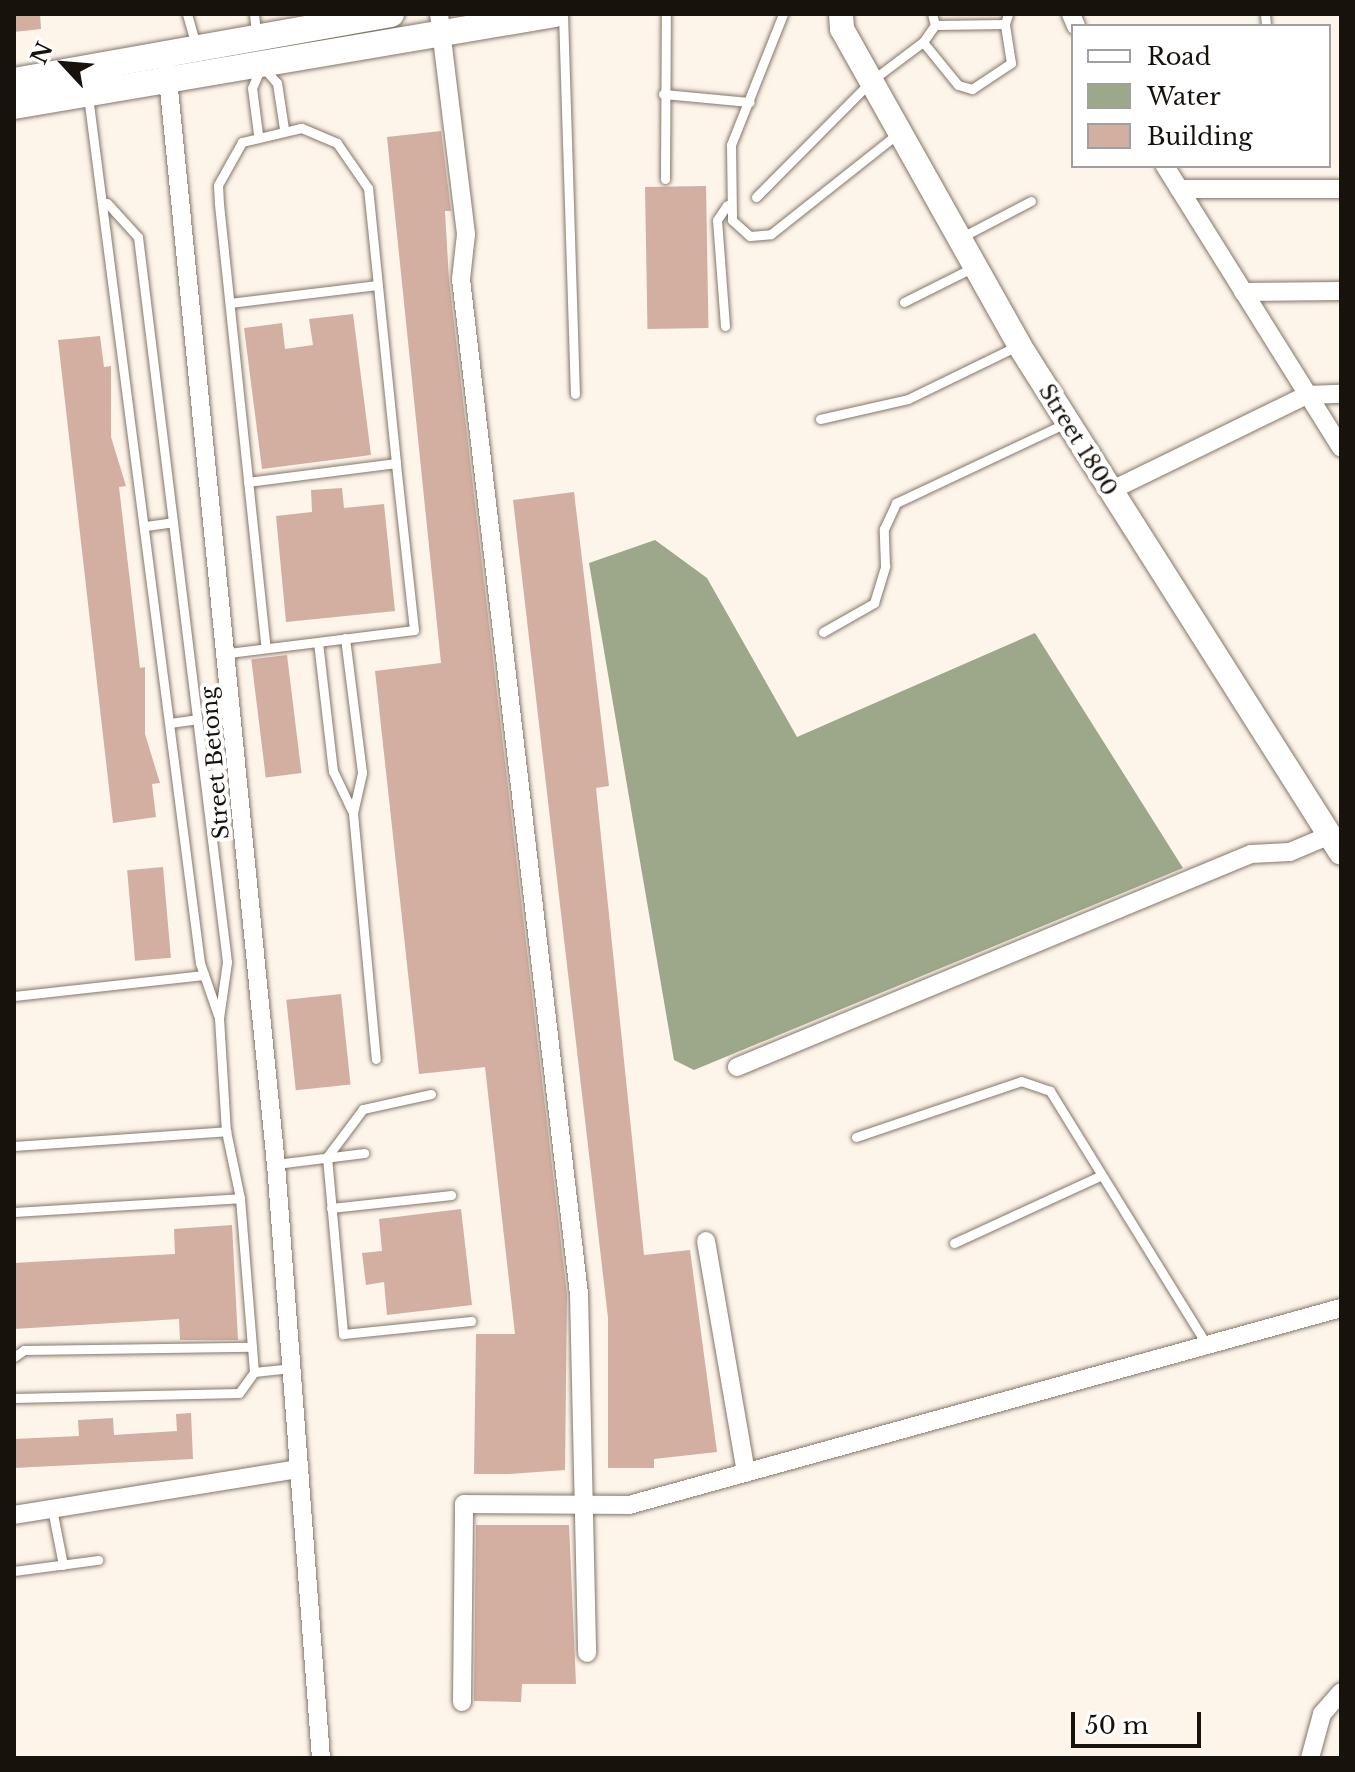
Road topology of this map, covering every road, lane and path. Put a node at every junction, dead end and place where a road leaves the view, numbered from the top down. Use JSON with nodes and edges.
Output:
{"nodes":[{"id":1,"x":187,"y":14,"type":"edge"},
{"id":2,"x":391,"y":14,"type":"edge"},
{"id":3,"x":555,"y":14,"type":"edge"},
{"id":4,"x":563,"y":14,"type":"edge"},
{"id":5,"x":666,"y":14,"type":"edge"},
{"id":6,"x":783,"y":14,"type":"edge"},
{"id":7,"x":841,"y":14,"type":"edge"},
{"id":8,"x":932,"y":14,"type":"edge"},
{"id":9,"x":336,"y":19,"type":"edge"},
{"id":10,"x":1007,"y":19,"type":"edge"},
{"id":11,"x":441,"y":24,"type":"edge"},
{"id":12,"x":935,"y":25,"type":"junction"},
{"id":13,"x":255,"y":26,"type":"edge"},
{"id":14,"x":923,"y":42,"type":"junction"},
{"id":15,"x":197,"y":48,"type":"junction"},
{"id":16,"x":338,"y":50,"type":"junction"},
{"id":17,"x":165,"y":54,"type":"junction"},
{"id":18,"x":261,"y":65,"type":"junction"},
{"id":19,"x":201,"y":75,"type":"junction"},
{"id":20,"x":14,"y":81,"type":"edge"},
{"id":21,"x":168,"y":81,"type":"junction"},
{"id":22,"x":871,"y":81,"type":"junction"},
{"id":23,"x":86,"y":82,"type":"junction"},
{"id":24,"x":663,"y":94,"type":"junction"},
{"id":25,"x":750,"y":102,"type":"junction"},
{"id":26,"x":14,"y":106,"type":"edge"},
{"id":27,"x":284,"y":129,"type":"junction"},
{"id":28,"x":900,"y":132,"type":"junction"},
{"id":29,"x":258,"y":134,"type":"junction"},
{"id":30,"x":1166,"y":168,"type":"edge"},
{"id":31,"x":665,"y":179,"type":"dead end"},
{"id":32,"x":1179,"y":189,"type":"junction"},
{"id":33,"x":1341,"y":189,"type":"edge"},
{"id":34,"x":756,"y":197,"type":"dead end"},
{"id":35,"x":1031,"y":201,"type":"dead end"},
{"id":36,"x":107,"y":203,"type":"junction"},
{"id":37,"x":727,"y":205,"type":"junction"},
{"id":38,"x":959,"y":239,"type":"junction"},
{"id":39,"x":975,"y":266,"type":"junction"},
{"id":40,"x":377,"y":285,"type":"junction"},
{"id":41,"x":1341,"y":291,"type":"edge"},
{"id":42,"x":1243,"y":292,"type":"junction"},
{"id":43,"x":904,"y":302,"type":"dead end"},
{"id":44,"x":230,"y":303,"type":"junction"},
{"id":45,"x":725,"y":326,"type":"dead end"},
{"id":46,"x":1019,"y":345,"type":"junction"},
{"id":47,"x":575,"y":394,"type":"dead end"},
{"id":48,"x":1341,"y":394,"type":"edge"},
{"id":49,"x":1307,"y":395,"type":"junction"},
{"id":50,"x":820,"y":419,"type":"dead end"},
{"id":51,"x":1066,"y":423,"type":"junction"},
{"id":52,"x":1341,"y":448,"type":"edge"},
{"id":53,"x":396,"y":463,"type":"junction"},
{"id":54,"x":248,"y":482,"type":"junction"},
{"id":55,"x":1110,"y":491,"type":"junction"},
{"id":56,"x":173,"y":522,"type":"junction"},
{"id":57,"x":146,"y":526,"type":"junction"},
{"id":58,"x":823,"y":632,"type":"dead end"},
{"id":59,"x":345,"y":638,"type":"junction"},
{"id":60,"x":318,"y":642,"type":"junction"},
{"id":61,"x":266,"y":648,"type":"junction"},
{"id":62,"x":229,"y":653,"type":"junction"},
{"id":63,"x":197,"y":719,"type":"junction"},
{"id":64,"x":170,"y":723,"type":"junction"},
{"id":65,"x":353,"y":813,"type":"junction"},
{"id":66,"x":1335,"y":844,"type":"edge"},
{"id":67,"x":204,"y":975,"type":"junction"},
{"id":68,"x":14,"y":996,"type":"edge"},
{"id":69,"x":219,"y":1018,"type":"junction"},
{"id":70,"x":376,"y":1059,"type":"dead end"},
{"id":71,"x":737,"y":1067,"type":"dead end"},
{"id":72,"x":431,"y":1094,"type":"dead end"},
{"id":73,"x":226,"y":1131,"type":"junction"},
{"id":74,"x":856,"y":1137,"type":"dead end"},
{"id":75,"x":14,"y":1146,"type":"edge"},
{"id":76,"x":364,"y":1153,"type":"dead end"},
{"id":77,"x":327,"y":1157,"type":"junction"},
{"id":78,"x":276,"y":1164,"type":"junction"},
{"id":79,"x":1100,"y":1176,"type":"junction"},
{"id":80,"x":451,"y":1195,"type":"dead end"},
{"id":81,"x":240,"y":1198,"type":"junction"},
{"id":82,"x":331,"y":1208,"type":"junction"},
{"id":83,"x":14,"y":1212,"type":"edge"},
{"id":84,"x":706,"y":1241,"type":"dead end"},
{"id":85,"x":954,"y":1243,"type":"dead end"},
{"id":86,"x":1341,"y":1308,"type":"edge"},
{"id":87,"x":471,"y":1321,"type":"dead end"},
{"id":88,"x":252,"y":1347,"type":"junction"},
{"id":89,"x":1208,"y":1347,"type":"junction"},
{"id":90,"x":14,"y":1357,"type":"edge"},
{"id":91,"x":291,"y":1368,"type":"junction"},
{"id":92,"x":254,"y":1372,"type":"junction"},
{"id":93,"x":14,"y":1398,"type":"edge"},
{"id":94,"x":299,"y":1469,"type":"junction"},
{"id":95,"x":746,"y":1473,"type":"junction"},
{"id":96,"x":585,"y":1500,"type":"junction"},
{"id":97,"x":52,"y":1509,"type":"junction"},
{"id":98,"x":14,"y":1515,"type":"edge"},
{"id":99,"x":98,"y":1560,"type":"dead end"},
{"id":100,"x":63,"y":1565,"type":"junction"},
{"id":101,"x":14,"y":1571,"type":"edge"},
{"id":102,"x":587,"y":1653,"type":"dead end"},
{"id":103,"x":1341,"y":1692,"type":"edge"},
{"id":104,"x":462,"y":1702,"type":"dead end"},
{"id":105,"x":321,"y":1758,"type":"edge"},
{"id":106,"x":1310,"y":1758,"type":"edge"}],
"edges":[{"from":1,"to":15,"type":"lane"},
{"from":2,"to":9,"type":"main road"},
{"from":3,"to":11,"type":"main road"},
{"from":4,"to":47,"type":"lane"},
{"from":5,"to":24,"type":"lane"},
{"from":6,"to":25,"type":"lane"},
{"from":7,"to":22,"type":"street","name":"Street 1800"},
{"from":8,"to":12,"type":"lane"},
{"from":9,"to":13,"type":"main road"},
{"from":9,"to":16,"type":"lane"},
{"from":10,"to":12,"type":"lane"},
{"from":10,"to":14,"type":"lane"},
{"from":11,"to":16,"type":"main road"},
{"from":11,"to":96,"type":"street"},
{"from":12,"to":14,"type":"lane"},
{"from":13,"to":15,"type":"main road"},
{"from":13,"to":18,"type":"lane"},
{"from":14,"to":22,"type":"lane"},
{"from":15,"to":17,"type":"main road"},
{"from":15,"to":19,"type":"lane"},
{"from":16,"to":18,"type":"main road"},
{"from":17,"to":21,"type":"street","name":"Street Betong"},
{"from":17,"to":23,"type":"main road"},
{"from":18,"to":19,"type":"main road"},
{"from":18,"to":27,"type":"lane"},
{"from":18,"to":29,"type":"lane"},
{"from":19,"to":21,"type":"main road"},
{"from":20,"to":23,"type":"main road"},
{"from":21,"to":23,"type":"main road"},
{"from":21,"to":62,"type":"street","name":"Street Betong"},
{"from":22,"to":28,"type":"street","name":"Street 1800"},
{"from":22,"to":34,"type":"lane"},
{"from":23,"to":26,"type":"main road"},
{"from":23,"to":36,"type":"lane"},
{"from":24,"to":25,"type":"lane"},
{"from":24,"to":31,"type":"lane"},
{"from":25,"to":37,"type":"lane"},
{"from":27,"to":29,"type":"lane"},
{"from":27,"to":40,"type":"lane"},
{"from":28,"to":37,"type":"lane"},
{"from":28,"to":38,"type":"street","name":"Street 1800"},
{"from":29,"to":44,"type":"lane"},
{"from":30,"to":32,"type":"street"},
{"from":32,"to":33,"type":"street"},
{"from":32,"to":42,"type":"street"},
{"from":35,"to":38,"type":"lane"},
{"from":36,"to":56,"type":"lane"},
{"from":36,"to":57,"type":"lane"},
{"from":37,"to":45,"type":"lane"},
{"from":38,"to":39,"type":"street","name":"Street 1800"},
{"from":39,"to":43,"type":"lane"},
{"from":39,"to":46,"type":"street","name":"Street 1800"},
{"from":40,"to":44,"type":"lane"},
{"from":40,"to":53,"type":"lane"},
{"from":41,"to":42,"type":"street"},
{"from":42,"to":49,"type":"street"},
{"from":44,"to":54,"type":"lane"},
{"from":46,"to":50,"type":"lane"},
{"from":46,"to":51,"type":"street","name":"Street 1800"},
{"from":48,"to":49,"type":"street"},
{"from":49,"to":52,"type":"street"},
{"from":49,"to":55,"type":"street"},
{"from":51,"to":55,"type":"street","name":"Street 1800"},
{"from":51,"to":58,"type":"lane"},
{"from":53,"to":54,"type":"lane"},
{"from":53,"to":59,"type":"lane"},
{"from":54,"to":61,"type":"lane"},
{"from":55,"to":66,"type":"street","name":"Street 1800"},
{"from":56,"to":57,"type":"lane"},
{"from":56,"to":63,"type":"lane"},
{"from":57,"to":64,"type":"lane"},
{"from":59,"to":60,"type":"lane"},
{"from":59,"to":65,"type":"lane"},
{"from":60,"to":61,"type":"lane"},
{"from":60,"to":65,"type":"lane"},
{"from":61,"to":62,"type":"lane"},
{"from":62,"to":78,"type":"street","name":"Street Betong"},
{"from":63,"to":64,"type":"lane"},
{"from":63,"to":69,"type":"lane"},
{"from":64,"to":67,"type":"lane"},
{"from":65,"to":70,"type":"lane"},
{"from":66,"to":71,"type":"street"},
{"from":67,"to":68,"type":"lane"},
{"from":67,"to":69,"type":"lane"},
{"from":69,"to":73,"type":"lane"},
{"from":72,"to":77,"type":"lane"},
{"from":73,"to":75,"type":"lane"},
{"from":73,"to":81,"type":"lane"},
{"from":74,"to":79,"type":"lane"},
{"from":76,"to":77,"type":"lane"},
{"from":77,"to":78,"type":"lane"},
{"from":77,"to":82,"type":"lane"},
{"from":78,"to":91,"type":"street","name":"Street Betong"},
{"from":79,"to":85,"type":"lane"},
{"from":79,"to":89,"type":"lane"},
{"from":80,"to":82,"type":"lane"},
{"from":81,"to":83,"type":"lane"},
{"from":81,"to":88,"type":"lane"},
{"from":82,"to":87,"type":"lane"},
{"from":84,"to":95,"type":"street"},
{"from":86,"to":89,"type":"street"},
{"from":88,"to":90,"type":"lane"},
{"from":88,"to":92,"type":"lane"},
{"from":89,"to":95,"type":"street"},
{"from":91,"to":92,"type":"lane"},
{"from":91,"to":94,"type":"street","name":"Street Betong"},
{"from":92,"to":93,"type":"lane"},
{"from":94,"to":97,"type":"street"},
{"from":94,"to":105,"type":"street","name":"Street Betong"},
{"from":95,"to":96,"type":"street"},
{"from":96,"to":102,"type":"street"},
{"from":96,"to":104,"type":"street"},
{"from":97,"to":98,"type":"street"},
{"from":97,"to":100,"type":"lane"},
{"from":99,"to":100,"type":"lane"},
{"from":100,"to":101,"type":"lane"},
{"from":103,"to":106,"type":"street"}]}
